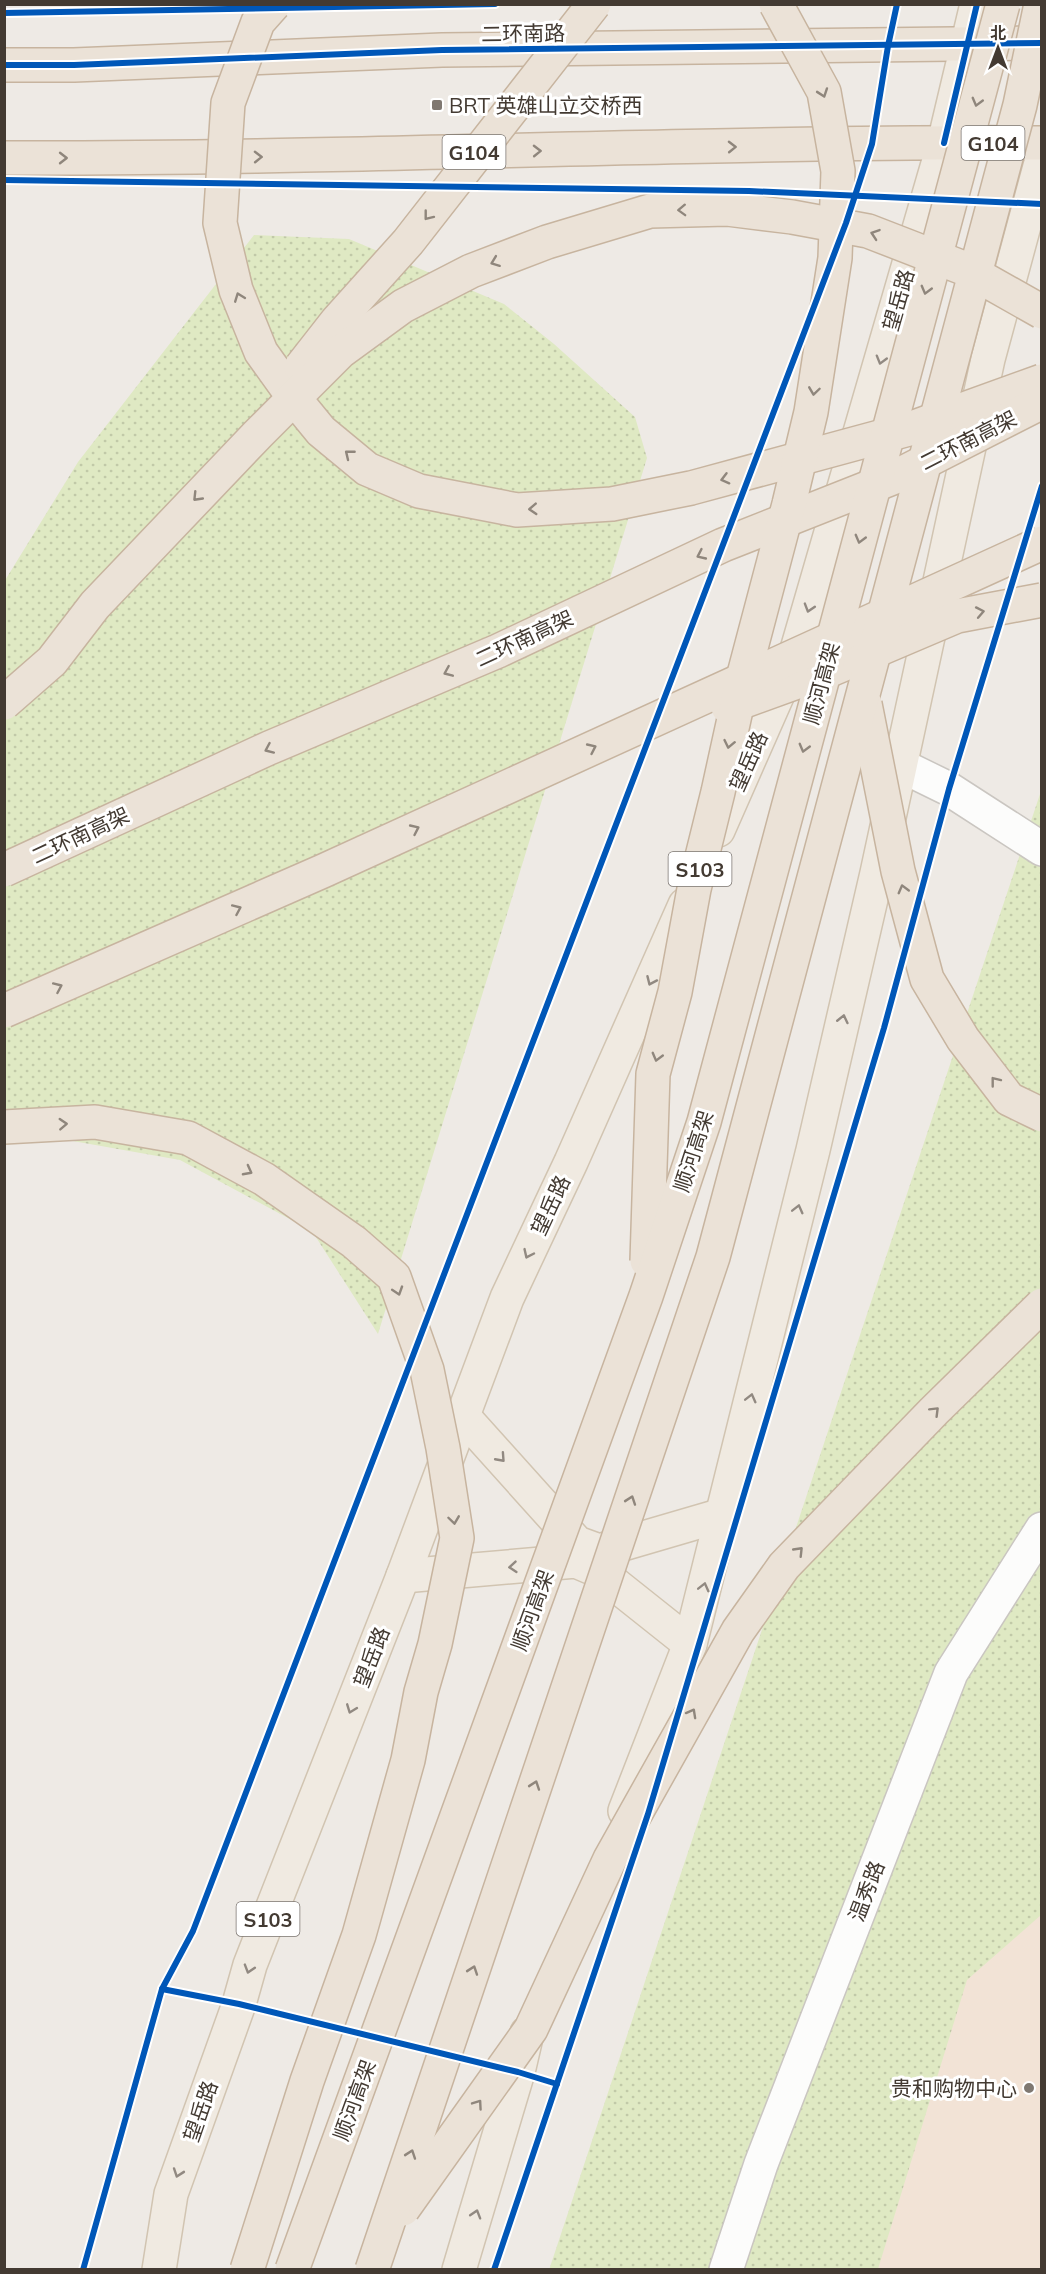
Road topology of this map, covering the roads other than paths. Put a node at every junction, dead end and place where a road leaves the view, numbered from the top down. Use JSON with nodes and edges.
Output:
{"nodes":[{"id":1,"x":274,"y":4,"type":"edge"},
{"id":2,"x":594,"y":4,"type":"edge"},
{"id":3,"x":776,"y":4,"type":"edge"},
{"id":4,"x":977,"y":4,"type":"edge"},
{"id":5,"x":1003,"y":4,"type":"edge"},
{"id":6,"x":1041,"y":4,"type":"edge"},
{"id":7,"x":1041,"y":43,"type":"edge"},
{"id":8,"x":969,"y":45,"type":"junction"},
{"id":9,"x":4,"y":64,"type":"edge"},
{"id":10,"x":944,"y":143,"type":"junction"},
{"id":11,"x":1041,"y":143,"type":"edge"},
{"id":12,"x":4,"y":158,"type":"edge"},
{"id":13,"x":1041,"y":159,"type":"edge"},
{"id":14,"x":1041,"y":312,"type":"edge"},
{"id":15,"x":1041,"y":381,"type":"edge"},
{"id":16,"x":1041,"y":402,"type":"edge"},
{"id":17,"x":223,"y":470,"type":"junction"},
{"id":18,"x":1041,"y":543,"type":"edge"},
{"id":19,"x":1041,"y":600,"type":"edge"},
{"id":20,"x":864,"y":695,"type":"junction"},
{"id":21,"x":4,"y":703,"type":"edge"},
{"id":22,"x":647,"y":723,"type":"junction"},
{"id":23,"x":900,"y":765,"type":"junction"},
{"id":24,"x":1041,"y":849,"type":"edge"},
{"id":25,"x":4,"y":870,"type":"edge"},
{"id":26,"x":4,"y":1011,"type":"edge"},
{"id":27,"x":1041,"y":1115,"type":"edge"},
{"id":28,"x":4,"y":1127,"type":"edge"},
{"id":29,"x":646,"y":1296,"type":"junction"},
{"id":30,"x":1041,"y":1305,"type":"edge"},
{"id":31,"x":462,"y":1415,"type":"junction"},
{"id":32,"x":722,"y":1515,"type":"junction"},
{"id":33,"x":1041,"y":1529,"type":"edge"},
{"id":34,"x":403,"y":1576,"type":"junction"},
{"id":35,"x":690,"y":1644,"type":"junction"},
{"id":36,"x":383,"y":2237,"type":"junction"},
{"id":37,"x":159,"y":2270,"type":"edge"},
{"id":38,"x":247,"y":2270,"type":"edge"},
{"id":39,"x":292,"y":2270,"type":"edge"},
{"id":40,"x":372,"y":2270,"type":"edge"},
{"id":41,"x":459,"y":2270,"type":"edge"},
{"id":42,"x":726,"y":2270,"type":"edge"}],
"edges":[{"from":15,"to":1,"type":"highway","one_way":true,"bridge":true},
{"from":2,"to":17,"type":"highway","one_way":true,"bridge":true},
{"from":3,"to":29,"type":"highway","one_way":true,"bridge":true},
{"from":4,"to":8,"type":"main road","number":"S103"},
{"from":5,"to":29,"type":"highway","name":"顺河高架","one_way":true,"bridge":true},
{"from":6,"to":20,"type":"highway","name":"顺河高架","bridge":true},
{"from":7,"to":8,"type":"highway","name":"二环南路"},
{"from":8,"to":9,"type":"highway","name":"二环南路"},
{"from":8,"to":10,"type":"main road","number":"S103"},
{"from":10,"to":11,"type":"highway","number":"G104"},
{"from":12,"to":10,"type":"highway","number":"G104","one_way":true},
{"from":10,"to":31,"type":"main road","name":"望岳路","number":"S103","one_way":true},
{"from":13,"to":23,"type":"main road"},
{"from":14,"to":17,"type":"highway","one_way":true,"bridge":true},
{"from":16,"to":25,"type":"highway","name":"二环南高架","one_way":true,"bridge":true},
{"from":17,"to":21,"type":"highway","one_way":true,"bridge":true},
{"from":18,"to":22,"type":"highway","bridge":true},
{"from":22,"to":19,"type":"highway","one_way":true,"bridge":true},
{"from":27,"to":20,"type":"highway","one_way":true,"bridge":true},
{"from":36,"to":20,"type":"highway","name":"顺河高架","one_way":true,"bridge":true},
{"from":26,"to":22,"type":"highway","one_way":true,"bridge":true},
{"from":23,"to":24,"type":"street"},
{"from":32,"to":23,"type":"main road","one_way":true},
{"from":28,"to":38,"type":"highway","one_way":true,"bridge":true},
{"from":29,"to":39,"type":"highway","name":"顺河高架","bridge":true},
{"from":36,"to":30,"type":"highway","one_way":true,"bridge":true},
{"from":31,"to":32,"type":"main road","one_way":true},
{"from":31,"to":34,"type":"main road","name":"望岳路","number":"S103"},
{"from":35,"to":32,"type":"main road","one_way":true},
{"from":33,"to":42,"type":"street","name":"温秀路"},
{"from":35,"to":34,"type":"main road","one_way":true},
{"from":34,"to":37,"type":"main road","name":"望岳路","number":"S103","one_way":true},
{"from":41,"to":35,"type":"main road","one_way":true},
{"from":36,"to":40,"type":"highway","name":"顺河高架","bridge":true}]}
